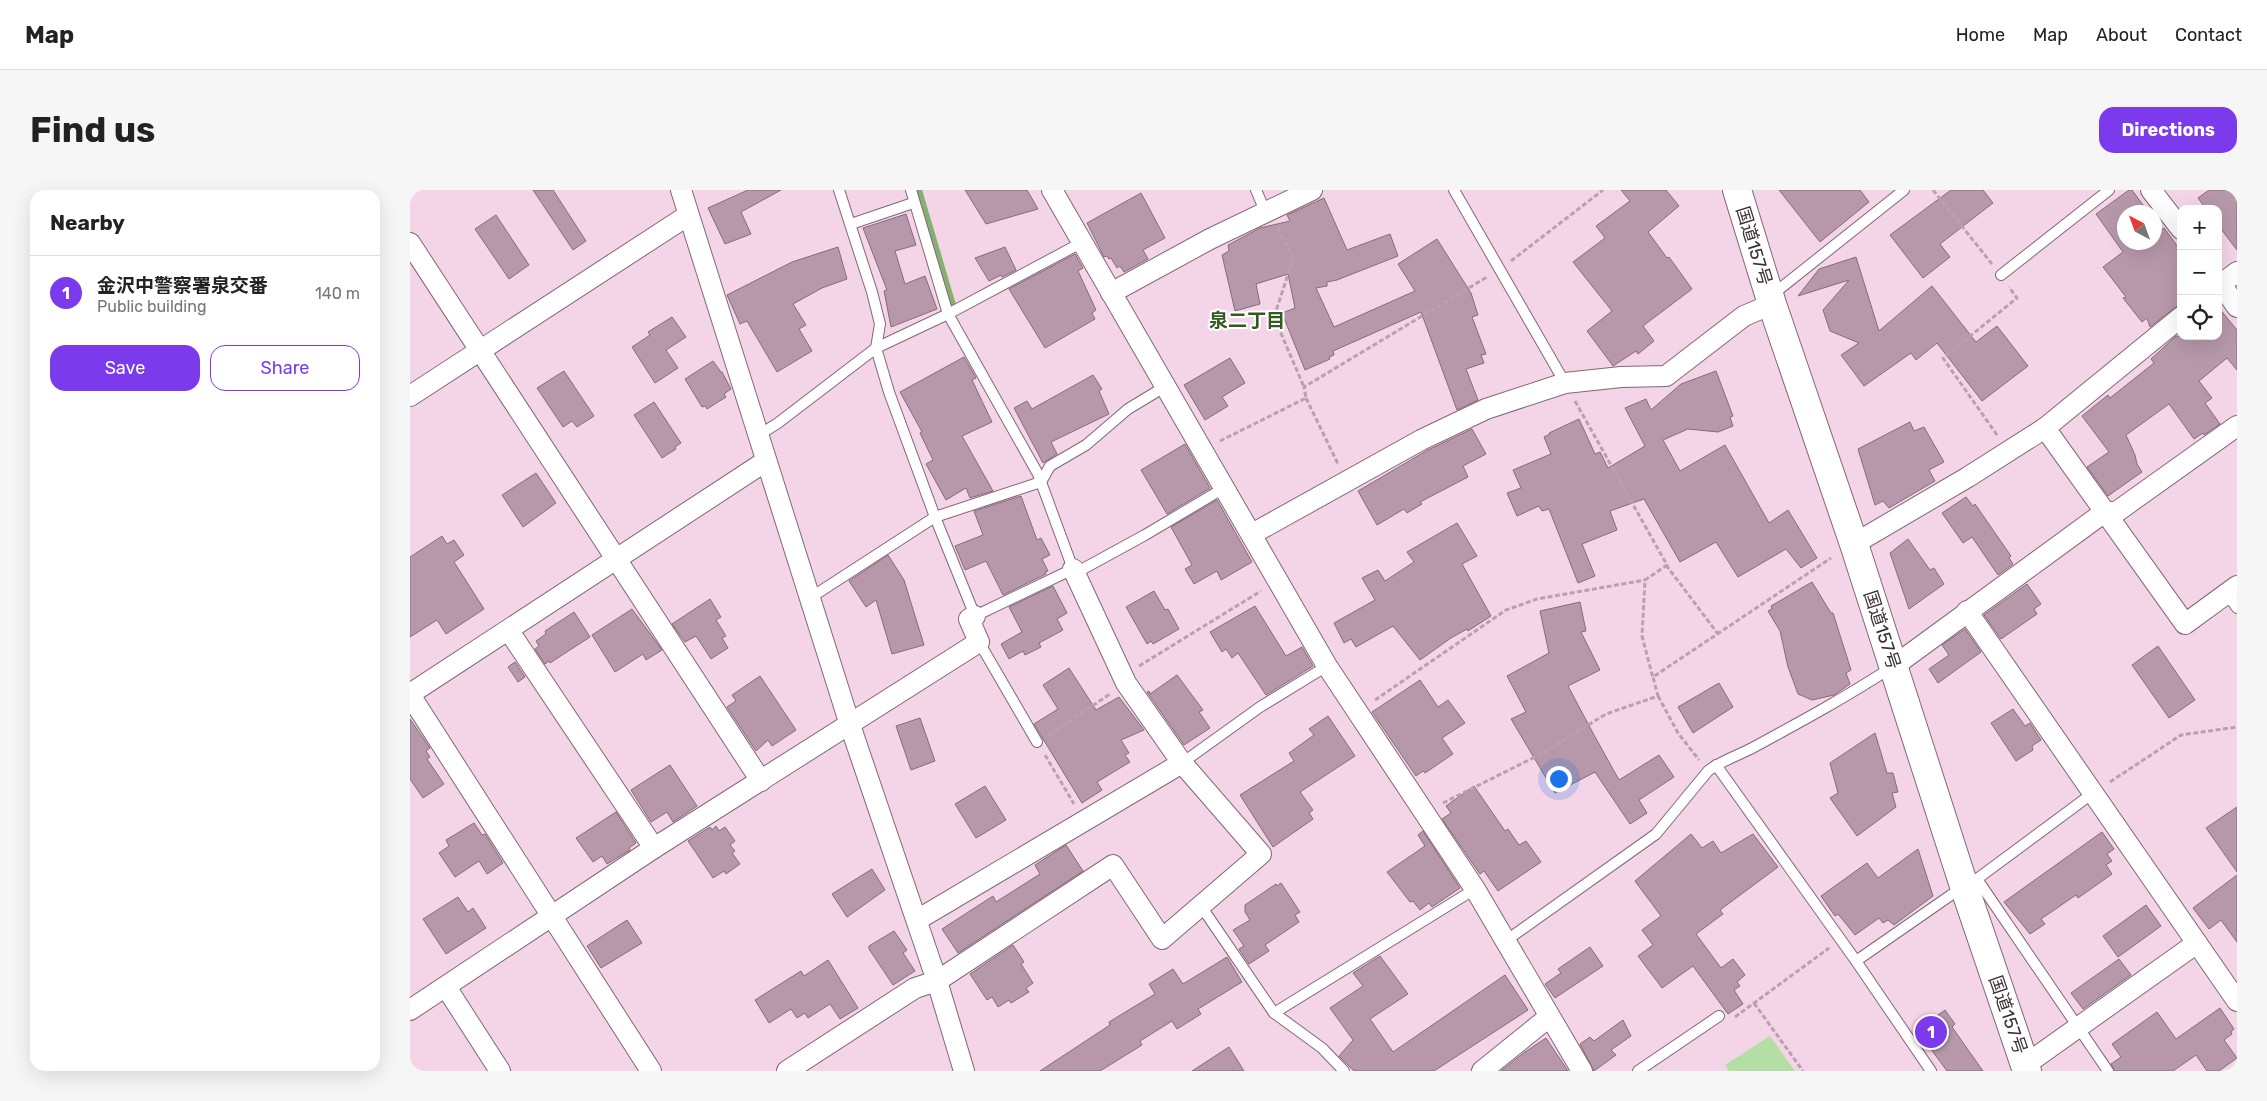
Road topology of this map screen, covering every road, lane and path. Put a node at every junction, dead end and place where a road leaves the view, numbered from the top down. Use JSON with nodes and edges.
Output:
{"nodes":[{"id":1,"x":681,"y":190,"type":"edge"},
{"id":2,"x":839,"y":190,"type":"edge"},
{"id":3,"x":910,"y":190,"type":"edge"},
{"id":4,"x":1052,"y":190,"type":"edge"},
{"id":5,"x":1256,"y":190,"type":"edge"},
{"id":6,"x":1312,"y":190,"type":"edge"},
{"id":7,"x":1454,"y":190,"type":"edge"},
{"id":8,"x":1603,"y":190,"type":"edge"},
{"id":9,"x":1737,"y":190,"type":"edge"},
{"id":10,"x":1904,"y":190,"type":"edge"},
{"id":11,"x":1933,"y":190,"type":"edge"},
{"id":12,"x":2109,"y":190,"type":"edge"},
{"id":13,"x":2152,"y":190,"type":"edge"},
{"id":14,"x":913,"y":202,"type":"junction"},
{"id":15,"x":1267,"y":210,"type":"junction"},
{"id":16,"x":688,"y":216,"type":"junction"},
{"id":17,"x":851,"y":224,"type":"junction"},
{"id":18,"x":2177,"y":224,"type":"edge"},
{"id":19,"x":1081,"y":243,"type":"junction"},
{"id":20,"x":410,"y":244,"type":"edge"},
{"id":21,"x":1500,"y":269,"type":"junction"},
{"id":22,"x":2237,"y":272,"type":"edge"},
{"id":23,"x":2001,"y":275,"type":"junction"},
{"id":24,"x":2222,"y":281,"type":"edge"},
{"id":25,"x":2222,"y":287,"type":"edge"},
{"id":26,"x":1112,"y":293,"type":"junction"},
{"id":27,"x":1771,"y":300,"type":"junction"},
{"id":28,"x":2237,"y":307,"type":"edge"},
{"id":29,"x":948,"y":314,"type":"junction"},
{"id":30,"x":2177,"y":320,"type":"edge"},
{"id":31,"x":876,"y":348,"type":"junction"},
{"id":32,"x":480,"y":350,"type":"junction"},
{"id":33,"x":1565,"y":383,"type":"junction"},
{"id":34,"x":1166,"y":386,"type":"junction"},
{"id":35,"x":1304,"y":387,"type":"junction"},
{"id":36,"x":410,"y":396,"type":"edge"},
{"id":37,"x":1306,"y":398,"type":"junction"},
{"id":38,"x":2237,"y":426,"type":"edge"},
{"id":39,"x":2045,"y":428,"type":"junction"},
{"id":40,"x":759,"y":435,"type":"junction"},
{"id":41,"x":1203,"y":449,"type":"junction"},
{"id":42,"x":2008,"y":451,"type":"junction"},
{"id":43,"x":766,"y":461,"type":"junction"},
{"id":44,"x":1346,"y":481,"type":"junction"},
{"id":45,"x":1041,"y":482,"type":"junction"},
{"id":46,"x":1224,"y":488,"type":"junction"},
{"id":47,"x":2106,"y":511,"type":"junction"},
{"id":48,"x":935,"y":517,"type":"junction"},
{"id":49,"x":1252,"y":534,"type":"junction"},
{"id":50,"x":1854,"y":544,"type":"junction"},
{"id":51,"x":1831,"y":558,"type":"dead end"},
{"id":52,"x":618,"y":560,"type":"junction"},
{"id":53,"x":1667,"y":565,"type":"junction"},
{"id":54,"x":1073,"y":569,"type":"junction"},
{"id":55,"x":1645,"y":580,"type":"junction"},
{"id":56,"x":2234,"y":596,"type":"edge"},
{"id":57,"x":810,"y":598,"type":"junction"},
{"id":58,"x":1967,"y":611,"type":"junction"},
{"id":59,"x":975,"y":616,"type":"junction"},
{"id":60,"x":509,"y":630,"type":"junction"},
{"id":61,"x":1718,"y":634,"type":"junction"},
{"id":62,"x":979,"y":642,"type":"junction"},
{"id":63,"x":1327,"y":666,"type":"junction"},
{"id":64,"x":1894,"y":666,"type":"junction"},
{"id":65,"x":1653,"y":677,"type":"junction"},
{"id":66,"x":410,"y":695,"type":"edge"},
{"id":67,"x":1658,"y":696,"type":"junction"},
{"id":68,"x":1358,"y":712,"type":"junction"},
{"id":69,"x":850,"y":724,"type":"junction"},
{"id":70,"x":2237,"y":727,"type":"edge"},
{"id":71,"x":1037,"y":742,"type":"dead end"},
{"id":72,"x":1182,"y":763,"type":"junction"},
{"id":73,"x":1712,"y":768,"type":"junction"},
{"id":74,"x":761,"y":781,"type":"junction"},
{"id":75,"x":2093,"y":793,"type":"junction"},
{"id":76,"x":1425,"y":812,"type":"junction"},
{"id":77,"x":654,"y":848,"type":"junction"},
{"id":78,"x":1971,"y":882,"type":"junction"},
{"id":79,"x":1475,"y":889,"type":"junction"},
{"id":80,"x":1201,"y":906,"type":"junction"},
{"id":81,"x":553,"y":916,"type":"junction"},
{"id":82,"x":917,"y":920,"type":"junction"},
{"id":83,"x":1841,"y":939,"type":"junction"},
{"id":84,"x":1506,"y":940,"type":"junction"},
{"id":85,"x":2197,"y":943,"type":"junction"},
{"id":86,"x":1856,"y":960,"type":"junction"},
{"id":87,"x":937,"y":981,"type":"junction"},
{"id":88,"x":446,"y":987,"type":"junction"},
{"id":89,"x":2237,"y":1001,"type":"edge"},
{"id":90,"x":1754,"y":1003,"type":"junction"},
{"id":91,"x":410,"y":1010,"type":"edge"},
{"id":92,"x":1274,"y":1013,"type":"junction"},
{"id":93,"x":1719,"y":1016,"type":"joint"},
{"id":94,"x":1549,"y":1017,"type":"junction"},
{"id":95,"x":2077,"y":1026,"type":"junction"},
{"id":96,"x":2022,"y":1069,"type":"edge"},
{"id":97,"x":500,"y":1071,"type":"edge"},
{"id":98,"x":651,"y":1071,"type":"edge"},
{"id":99,"x":787,"y":1071,"type":"edge"},
{"id":100,"x":964,"y":1071,"type":"edge"},
{"id":101,"x":1344,"y":1071,"type":"edge"},
{"id":102,"x":1482,"y":1071,"type":"edge"},
{"id":103,"x":1582,"y":1071,"type":"edge"},
{"id":104,"x":1638,"y":1071,"type":"edge"},
{"id":105,"x":1802,"y":1071,"type":"edge"},
{"id":106,"x":1931,"y":1071,"type":"edge"},
{"id":107,"x":2108,"y":1071,"type":"edge"}],
"edges":[{"from":1,"to":16,"type":"street"},
{"from":2,"to":17,"type":"lane"},
{"from":3,"to":14,"type":"lane"},
{"from":4,"to":19,"type":"street"},
{"from":5,"to":15,"type":"lane"},
{"from":6,"to":15,"type":"street"},
{"from":7,"to":21,"type":"lane"},
{"from":8,"to":21,"type":"path"},
{"from":9,"to":27,"type":"highway","name":"国道157号"},
{"from":10,"to":27,"type":"lane"},
{"from":11,"to":23,"type":"path"},
{"from":12,"to":23,"type":"lane"},
{"from":13,"to":18,"type":"street"},
{"from":14,"to":17,"type":"lane"},
{"from":14,"to":29,"type":"lane"},
{"from":15,"to":26,"type":"street"},
{"from":15,"to":35,"type":"path"},
{"from":16,"to":32,"type":"street"},
{"from":16,"to":40,"type":"street"},
{"from":17,"to":31,"type":"lane"},
{"from":19,"to":26,"type":"street"},
{"from":19,"to":29,"type":"lane"},
{"from":20,"to":32,"type":"street"},
{"from":21,"to":33,"type":"lane"},
{"from":21,"to":35,"type":"path"},
{"from":22,"to":24,"type":"street"},
{"from":23,"to":42,"type":"path"},
{"from":25,"to":28,"type":"street"},
{"from":26,"to":34,"type":"street"},
{"from":27,"to":33,"type":"street"},
{"from":27,"to":50,"type":"highway","name":"国道157号"},
{"from":29,"to":31,"type":"lane"},
{"from":29,"to":45,"type":"lane"},
{"from":30,"to":39,"type":"street"},
{"from":31,"to":40,"type":"lane"},
{"from":31,"to":48,"type":"lane"},
{"from":32,"to":36,"type":"street"},
{"from":32,"to":52,"type":"street"},
{"from":33,"to":44,"type":"street"},
{"from":33,"to":53,"type":"path"},
{"from":34,"to":41,"type":"street"},
{"from":34,"to":45,"type":"lane"},
{"from":35,"to":37,"type":"path"},
{"from":37,"to":41,"type":"path"},
{"from":37,"to":44,"type":"path"},
{"from":38,"to":47,"type":"street"},
{"from":39,"to":42,"type":"street"},
{"from":39,"to":47,"type":"street"},
{"from":40,"to":43,"type":"street"},
{"from":41,"to":46,"type":"street"},
{"from":42,"to":50,"type":"street"},
{"from":43,"to":52,"type":"street"},
{"from":43,"to":57,"type":"street"},
{"from":44,"to":49,"type":"street"},
{"from":45,"to":48,"type":"lane"},
{"from":45,"to":54,"type":"lane"},
{"from":46,"to":49,"type":"street"},
{"from":46,"to":54,"type":"lane"},
{"from":47,"to":56,"type":"street"},
{"from":47,"to":58,"type":"street"},
{"from":48,"to":57,"type":"lane"},
{"from":48,"to":59,"type":"lane"},
{"from":49,"to":63,"type":"street"},
{"from":50,"to":64,"type":"highway","name":"国道157号"},
{"from":51,"to":61,"type":"path"},
{"from":52,"to":60,"type":"street"},
{"from":52,"to":74,"type":"street"},
{"from":53,"to":55,"type":"path"},
{"from":53,"to":61,"type":"path"},
{"from":54,"to":59,"type":"lane"},
{"from":54,"to":72,"type":"street"},
{"from":55,"to":65,"type":"path"},
{"from":55,"to":68,"type":"path"},
{"from":57,"to":69,"type":"street"},
{"from":58,"to":64,"type":"street"},
{"from":58,"to":75,"type":"street"},
{"from":59,"to":62,"type":"street"},
{"from":60,"to":66,"type":"street"},
{"from":60,"to":77,"type":"street"},
{"from":61,"to":65,"type":"path"},
{"from":62,"to":69,"type":"street"},
{"from":62,"to":71,"type":"lane"},
{"from":63,"to":68,"type":"street"},
{"from":63,"to":72,"type":"lane"},
{"from":64,"to":73,"type":"lane"},
{"from":64,"to":78,"type":"highway","name":"国道157号"},
{"from":65,"to":67,"type":"path"},
{"from":66,"to":81,"type":"street"},
{"from":67,"to":73,"type":"path"},
{"from":67,"to":76,"type":"path"},
{"from":68,"to":76,"type":"street"},
{"from":69,"to":74,"type":"street"},
{"from":69,"to":82,"type":"street"},
{"from":70,"to":75,"type":"path"},
{"from":72,"to":80,"type":"street"},
{"from":72,"to":82,"type":"street"},
{"from":73,"to":83,"type":"lane"},
{"from":73,"to":84,"type":"lane"},
{"from":74,"to":77,"type":"street"},
{"from":75,"to":78,"type":"lane"},
{"from":75,"to":85,"type":"street"},
{"from":76,"to":79,"type":"street"},
{"from":77,"to":81,"type":"street"},
{"from":78,"to":86,"type":"lane"},
{"from":78,"to":95,"type":"lane"},
{"from":78,"to":96,"type":"highway","name":"国道157号"},
{"from":79,"to":84,"type":"street"},
{"from":79,"to":92,"type":"lane"},
{"from":80,"to":87,"type":"street"},
{"from":80,"to":92,"type":"lane"},
{"from":81,"to":88,"type":"street"},
{"from":81,"to":98,"type":"street"},
{"from":82,"to":87,"type":"street"},
{"from":83,"to":86,"type":"lane"},
{"from":83,"to":90,"type":"path"},
{"from":84,"to":94,"type":"street"},
{"from":85,"to":89,"type":"street"},
{"from":85,"to":95,"type":"street"},
{"from":86,"to":106,"type":"lane"},
{"from":87,"to":99,"type":"street"},
{"from":87,"to":100,"type":"street"},
{"from":88,"to":91,"type":"street"},
{"from":88,"to":97,"type":"street"},
{"from":90,"to":93,"type":"path"},
{"from":90,"to":105,"type":"path"},
{"from":92,"to":101,"type":"lane"},
{"from":93,"to":104,"type":"lane"},
{"from":94,"to":102,"type":"street"},
{"from":94,"to":103,"type":"street"},
{"from":95,"to":96,"type":"street"},
{"from":95,"to":107,"type":"lane"}]}
